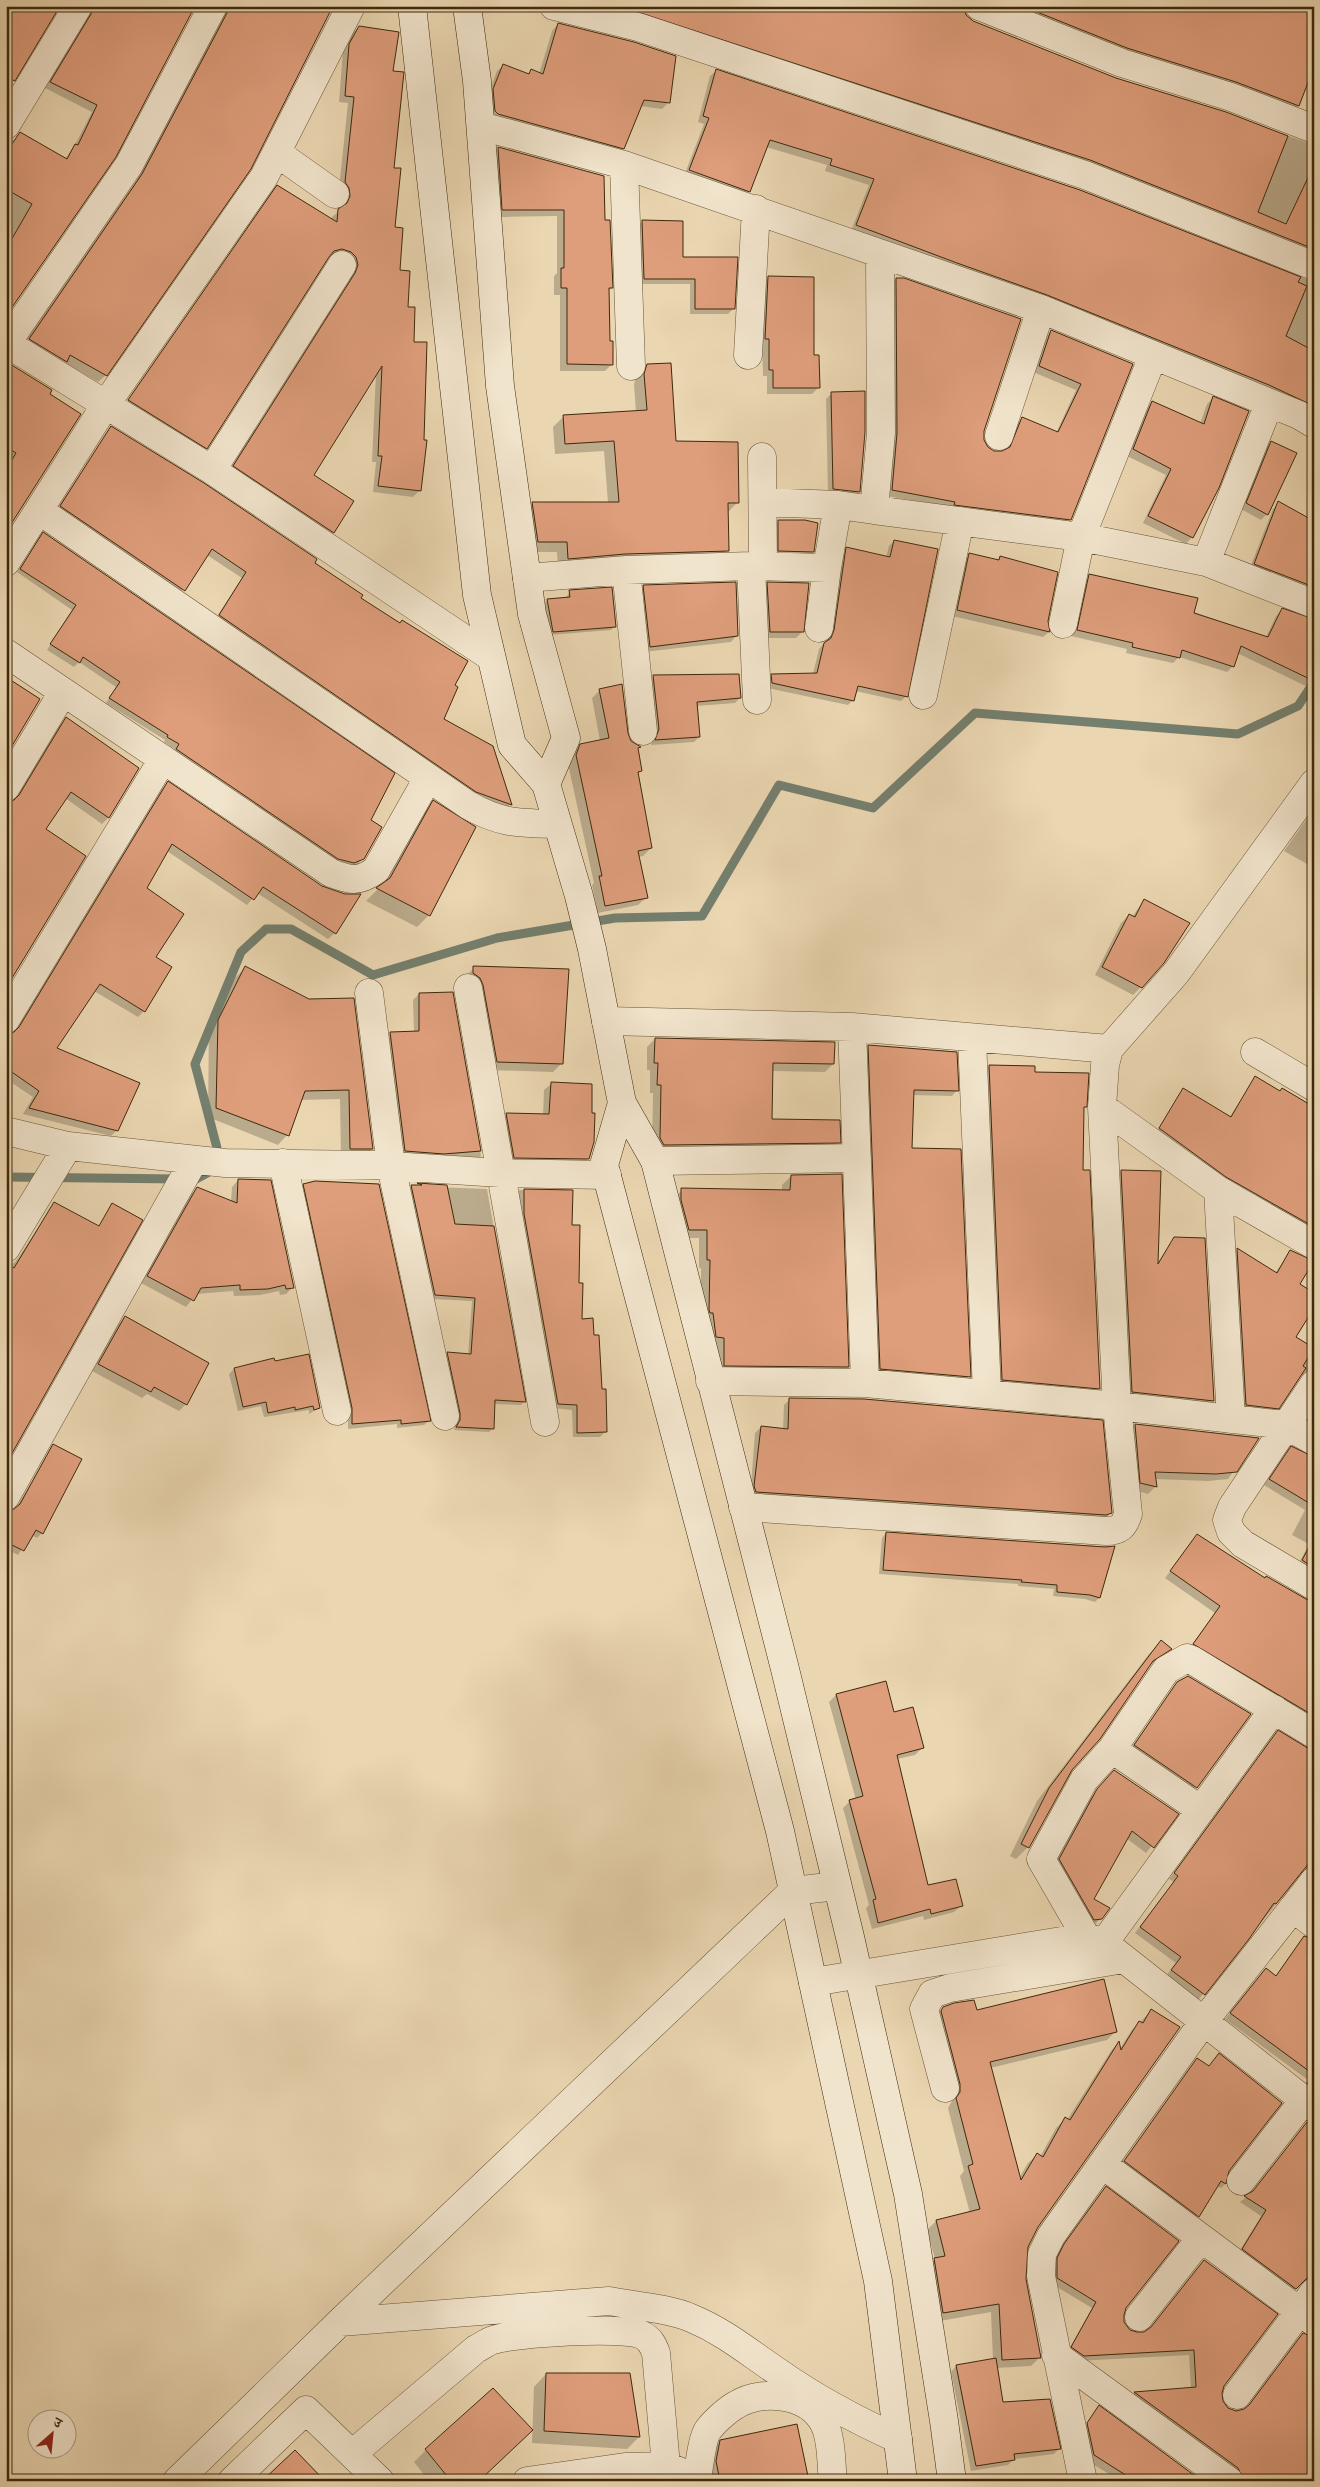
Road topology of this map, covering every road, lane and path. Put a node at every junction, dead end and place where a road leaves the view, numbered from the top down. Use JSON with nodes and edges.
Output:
{"nodes":[{"id":1,"x":78,"y":6,"type":"edge"},
{"id":2,"x":213,"y":6,"type":"edge"},
{"id":3,"x":351,"y":6,"type":"edge"},
{"id":4,"x":412,"y":6,"type":"edge"},
{"id":5,"x":467,"y":6,"type":"edge"},
{"id":6,"x":554,"y":6,"type":"edge"},
{"id":7,"x":979,"y":6,"type":"edge"},
{"id":8,"x":6,"y":124,"type":"edge"},
{"id":9,"x":481,"y":126,"type":"junction"},
{"id":10,"x":1314,"y":129,"type":"edge"},
{"id":11,"x":277,"y":153,"type":"junction"},
{"id":12,"x":624,"y":165,"type":"junction"},
{"id":13,"x":335,"y":194,"type":"dead end"},
{"id":14,"x":756,"y":209,"type":"junction"},
{"id":15,"x":880,"y":254,"type":"junction"},
{"id":16,"x":342,"y":265,"type":"dead end"},
{"id":17,"x":1314,"y":266,"type":"edge"},
{"id":18,"x":1041,"y":309,"type":"junction"},
{"id":19,"x":6,"y":343,"type":"edge"},
{"id":20,"x":748,"y":355,"type":"dead end"},
{"id":21,"x":1153,"y":356,"type":"junction"},
{"id":22,"x":631,"y":366,"type":"dead end"},
{"id":23,"x":106,"y":404,"type":"junction"},
{"id":24,"x":1270,"y":404,"type":"junction"},
{"id":25,"x":1314,"y":424,"type":"edge"},
{"id":26,"x":1000,"y":436,"type":"dead end"},
{"id":27,"x":762,"y":457,"type":"dead end"},
{"id":28,"x":212,"y":470,"type":"junction"},
{"id":29,"x":763,"y":502,"type":"junction"},
{"id":30,"x":838,"y":505,"type":"junction"},
{"id":31,"x":874,"y":510,"type":"junction"},
{"id":32,"x":40,"y":511,"type":"junction"},
{"id":33,"x":960,"y":521,"type":"junction"},
{"id":34,"x":1081,"y":537,"type":"junction"},
{"id":35,"x":6,"y":562,"type":"edge"},
{"id":36,"x":1206,"y":562,"type":"junction"},
{"id":37,"x":757,"y":566,"type":"junction"},
{"id":38,"x":827,"y":568,"type":"junction"},
{"id":39,"x":626,"y":570,"type":"junction"},
{"id":40,"x":527,"y":578,"type":"junction"},
{"id":41,"x":1314,"y":604,"type":"edge"},
{"id":42,"x":1063,"y":624,"type":"dead end"},
{"id":43,"x":818,"y":628,"type":"dead end"},
{"id":44,"x":6,"y":653,"type":"edge"},
{"id":45,"x":492,"y":657,"type":"junction"},
{"id":46,"x":63,"y":692,"type":"junction"},
{"id":47,"x":923,"y":695,"type":"dead end"},
{"id":48,"x":757,"y":700,"type":"dead end"},
{"id":49,"x":643,"y":731,"type":"dead end"},
{"id":50,"x":163,"y":759,"type":"junction"},
{"id":51,"x":428,"y":778,"type":"junction"},
{"id":52,"x":546,"y":784,"type":"junction"},
{"id":53,"x":6,"y":787,"type":"edge"},
{"id":54,"x":1311,"y":793,"type":"edge"},
{"id":55,"x":557,"y":824,"type":"junction"},
{"id":56,"x":468,"y":988,"type":"dead end"},
{"id":57,"x":369,"y":993,"type":"dead end"},
{"id":58,"x":6,"y":1019,"type":"edge"},
{"id":59,"x":606,"y":1021,"type":"junction"},
{"id":60,"x":852,"y":1027,"type":"junction"},
{"id":61,"x":972,"y":1039,"type":"junction"},
{"id":62,"x":1109,"y":1049,"type":"junction"},
{"id":63,"x":1255,"y":1052,"type":"dead end"},
{"id":64,"x":1314,"y":1087,"type":"edge"},
{"id":65,"x":622,"y":1103,"type":"junction"},
{"id":66,"x":1102,"y":1107,"type":"junction"},
{"id":67,"x":6,"y":1131,"type":"edge"},
{"id":68,"x":64,"y":1153,"type":"junction"},
{"id":69,"x":857,"y":1158,"type":"junction"},
{"id":70,"x":656,"y":1161,"type":"junction"},
{"id":71,"x":283,"y":1163,"type":"junction"},
{"id":72,"x":391,"y":1166,"type":"junction"},
{"id":73,"x":198,"y":1169,"type":"junction"},
{"id":74,"x":500,"y":1173,"type":"junction"},
{"id":75,"x":607,"y":1175,"type":"junction"},
{"id":76,"x":1218,"y":1190,"type":"junction"},
{"id":77,"x":1314,"y":1245,"type":"edge"},
{"id":78,"x":6,"y":1248,"type":"edge"},
{"id":79,"x":710,"y":1381,"type":"junction"},
{"id":80,"x":865,"y":1383,"type":"junction"},
{"id":81,"x":1314,"y":1384,"type":"edge"},
{"id":82,"x":987,"y":1393,"type":"junction"},
{"id":83,"x":1117,"y":1406,"type":"junction"},
{"id":84,"x":338,"y":1411,"type":"dead end"},
{"id":85,"x":445,"y":1416,"type":"dead end"},
{"id":86,"x":1230,"y":1419,"type":"junction"},
{"id":87,"x":545,"y":1422,"type":"dead end"},
{"id":88,"x":1285,"y":1425,"type":"junction"},
{"id":89,"x":1314,"y":1442,"type":"edge"},
{"id":90,"x":6,"y":1496,"type":"edge"},
{"id":91,"x":743,"y":1507,"type":"junction"},
{"id":92,"x":1314,"y":1586,"type":"edge"},
{"id":93,"x":1274,"y":1709,"type":"junction"},
{"id":94,"x":1314,"y":1734,"type":"edge"},
{"id":95,"x":1112,"y":1749,"type":"junction"},
{"id":96,"x":1201,"y":1810,"type":"junction"},
{"id":97,"x":1314,"y":1881,"type":"edge"},
{"id":98,"x":837,"y":1886,"type":"junction"},
{"id":99,"x":793,"y":1891,"type":"junction"},
{"id":100,"x":1304,"y":1916,"type":"edge"},
{"id":101,"x":1105,"y":1946,"type":"junction"},
{"id":102,"x":858,"y":1973,"type":"junction"},
{"id":103,"x":813,"y":1982,"type":"junction"},
{"id":104,"x":1204,"y":2021,"type":"junction"},
{"id":105,"x":945,"y":2088,"type":"dead end"},
{"id":106,"x":1309,"y":2104,"type":"edge"},
{"id":107,"x":1102,"y":2164,"type":"junction"},
{"id":108,"x":1241,"y":2181,"type":"dead end"},
{"id":109,"x":1201,"y":2238,"type":"junction"},
{"id":110,"x":1309,"y":2309,"type":"edge"},
{"id":111,"x":1139,"y":2317,"type":"dead end"},
{"id":112,"x":340,"y":2322,"type":"junction"},
{"id":113,"x":1056,"y":2355,"type":"junction"},
{"id":114,"x":1237,"y":2395,"type":"dead end"},
{"id":115,"x":898,"y":2439,"type":"junction"},
{"id":116,"x":352,"y":2454,"type":"junction"},
{"id":117,"x":666,"y":2466,"type":"junction"},
{"id":118,"x":697,"y":2480,"type":"edge"},
{"id":119,"x":177,"y":2481,"type":"edge"},
{"id":120,"x":232,"y":2481,"type":"edge"},
{"id":121,"x":380,"y":2481,"type":"edge"},
{"id":122,"x":527,"y":2481,"type":"edge"},
{"id":123,"x":833,"y":2481,"type":"edge"},
{"id":124,"x":903,"y":2481,"type":"edge"},
{"id":125,"x":952,"y":2481,"type":"edge"},
{"id":126,"x":1083,"y":2481,"type":"edge"},
{"id":127,"x":1229,"y":2481,"type":"edge"}],
"edges":[{"from":1,"to":8,"type":"street"},
{"from":2,"to":19,"type":"street"},
{"from":3,"to":11,"type":"street"},
{"from":4,"to":45,"type":"street"},
{"from":5,"to":9,"type":"street"},
{"from":6,"to":17,"type":"street"},
{"from":7,"to":10,"type":"street"},
{"from":9,"to":12,"type":"street"},
{"from":9,"to":40,"type":"street"},
{"from":11,"to":13,"type":"street"},
{"from":11,"to":23,"type":"street"},
{"from":12,"to":14,"type":"street"},
{"from":12,"to":22,"type":"street"},
{"from":14,"to":15,"type":"street"},
{"from":14,"to":20,"type":"street"},
{"from":15,"to":18,"type":"street"},
{"from":15,"to":31,"type":"street"},
{"from":16,"to":28,"type":"street"},
{"from":18,"to":21,"type":"street"},
{"from":18,"to":26,"type":"street"},
{"from":19,"to":23,"type":"street"},
{"from":21,"to":24,"type":"street"},
{"from":21,"to":34,"type":"street"},
{"from":23,"to":28,"type":"street"},
{"from":23,"to":32,"type":"street"},
{"from":24,"to":25,"type":"street"},
{"from":24,"to":36,"type":"street"},
{"from":27,"to":29,"type":"street"},
{"from":28,"to":45,"type":"street"},
{"from":29,"to":30,"type":"street"},
{"from":29,"to":37,"type":"street"},
{"from":30,"to":31,"type":"street"},
{"from":30,"to":38,"type":"street"},
{"from":31,"to":33,"type":"street"},
{"from":32,"to":35,"type":"street"},
{"from":32,"to":51,"type":"street"},
{"from":33,"to":34,"type":"street"},
{"from":33,"to":47,"type":"street"},
{"from":34,"to":36,"type":"street"},
{"from":34,"to":42,"type":"street"},
{"from":36,"to":41,"type":"street"},
{"from":37,"to":38,"type":"street"},
{"from":37,"to":39,"type":"street"},
{"from":37,"to":48,"type":"street"},
{"from":38,"to":43,"type":"street"},
{"from":39,"to":40,"type":"street"},
{"from":39,"to":49,"type":"street"},
{"from":40,"to":52,"type":"street"},
{"from":44,"to":46,"type":"street"},
{"from":45,"to":52,"type":"street"},
{"from":46,"to":50,"type":"street"},
{"from":46,"to":53,"type":"street"},
{"from":50,"to":51,"type":"street"},
{"from":50,"to":58,"type":"street"},
{"from":51,"to":55,"type":"street"},
{"from":52,"to":55,"type":"street"},
{"from":54,"to":62,"type":"street"},
{"from":55,"to":59,"type":"street"},
{"from":56,"to":74,"type":"street"},
{"from":57,"to":72,"type":"street"},
{"from":59,"to":60,"type":"street"},
{"from":59,"to":65,"type":"street"},
{"from":60,"to":61,"type":"street"},
{"from":60,"to":69,"type":"street"},
{"from":61,"to":62,"type":"street"},
{"from":61,"to":82,"type":"street"},
{"from":62,"to":66,"type":"street"},
{"from":63,"to":64,"type":"street"},
{"from":65,"to":70,"type":"street"},
{"from":65,"to":75,"type":"street"},
{"from":66,"to":76,"type":"street"},
{"from":66,"to":83,"type":"street"},
{"from":67,"to":68,"type":"street"},
{"from":68,"to":73,"type":"street"},
{"from":68,"to":78,"type":"street"},
{"from":69,"to":70,"type":"street"},
{"from":69,"to":80,"type":"street"},
{"from":70,"to":79,"type":"street"},
{"from":71,"to":72,"type":"street"},
{"from":71,"to":73,"type":"street"},
{"from":71,"to":84,"type":"street"},
{"from":72,"to":74,"type":"street"},
{"from":72,"to":85,"type":"street"},
{"from":73,"to":90,"type":"street"},
{"from":74,"to":75,"type":"street"},
{"from":74,"to":87,"type":"street"},
{"from":75,"to":99,"type":"street"},
{"from":76,"to":77,"type":"street"},
{"from":76,"to":86,"type":"street"},
{"from":79,"to":80,"type":"street"},
{"from":79,"to":91,"type":"street"},
{"from":80,"to":82,"type":"street"},
{"from":81,"to":88,"type":"street"},
{"from":82,"to":83,"type":"street"},
{"from":83,"to":86,"type":"street"},
{"from":83,"to":91,"type":"street"},
{"from":86,"to":88,"type":"street"},
{"from":88,"to":89,"type":"street"},
{"from":88,"to":92,"type":"street"},
{"from":91,"to":98,"type":"street"},
{"from":93,"to":94,"type":"street"},
{"from":93,"to":95,"type":"street"},
{"from":93,"to":96,"type":"street"},
{"from":95,"to":96,"type":"street"},
{"from":95,"to":101,"type":"street"},
{"from":96,"to":101,"type":"street"},
{"from":97,"to":100,"type":"street"},
{"from":98,"to":99,"type":"street"},
{"from":98,"to":102,"type":"street"},
{"from":99,"to":103,"type":"street"},
{"from":99,"to":112,"type":"street"},
{"from":100,"to":104,"type":"street"},
{"from":101,"to":102,"type":"street"},
{"from":101,"to":104,"type":"street"},
{"from":101,"to":105,"type":"street"},
{"from":102,"to":103,"type":"street"},
{"from":102,"to":125,"type":"street"},
{"from":103,"to":115,"type":"street"},
{"from":104,"to":106,"type":"street"},
{"from":104,"to":107,"type":"street"},
{"from":106,"to":108,"type":"street"},
{"from":107,"to":109,"type":"street"},
{"from":107,"to":113,"type":"street"},
{"from":109,"to":110,"type":"street"},
{"from":109,"to":111,"type":"street"},
{"from":110,"to":114,"type":"street"},
{"from":112,"to":115,"type":"street"},
{"from":112,"to":119,"type":"street"},
{"from":113,"to":126,"type":"street"},
{"from":113,"to":127,"type":"street"},
{"from":115,"to":124,"type":"street"},
{"from":116,"to":117,"type":"street"},
{"from":116,"to":120,"type":"street"},
{"from":116,"to":121,"type":"street"},
{"from":117,"to":118,"type":"street"},
{"from":117,"to":122,"type":"street"},
{"from":118,"to":123,"type":"street"}]}
